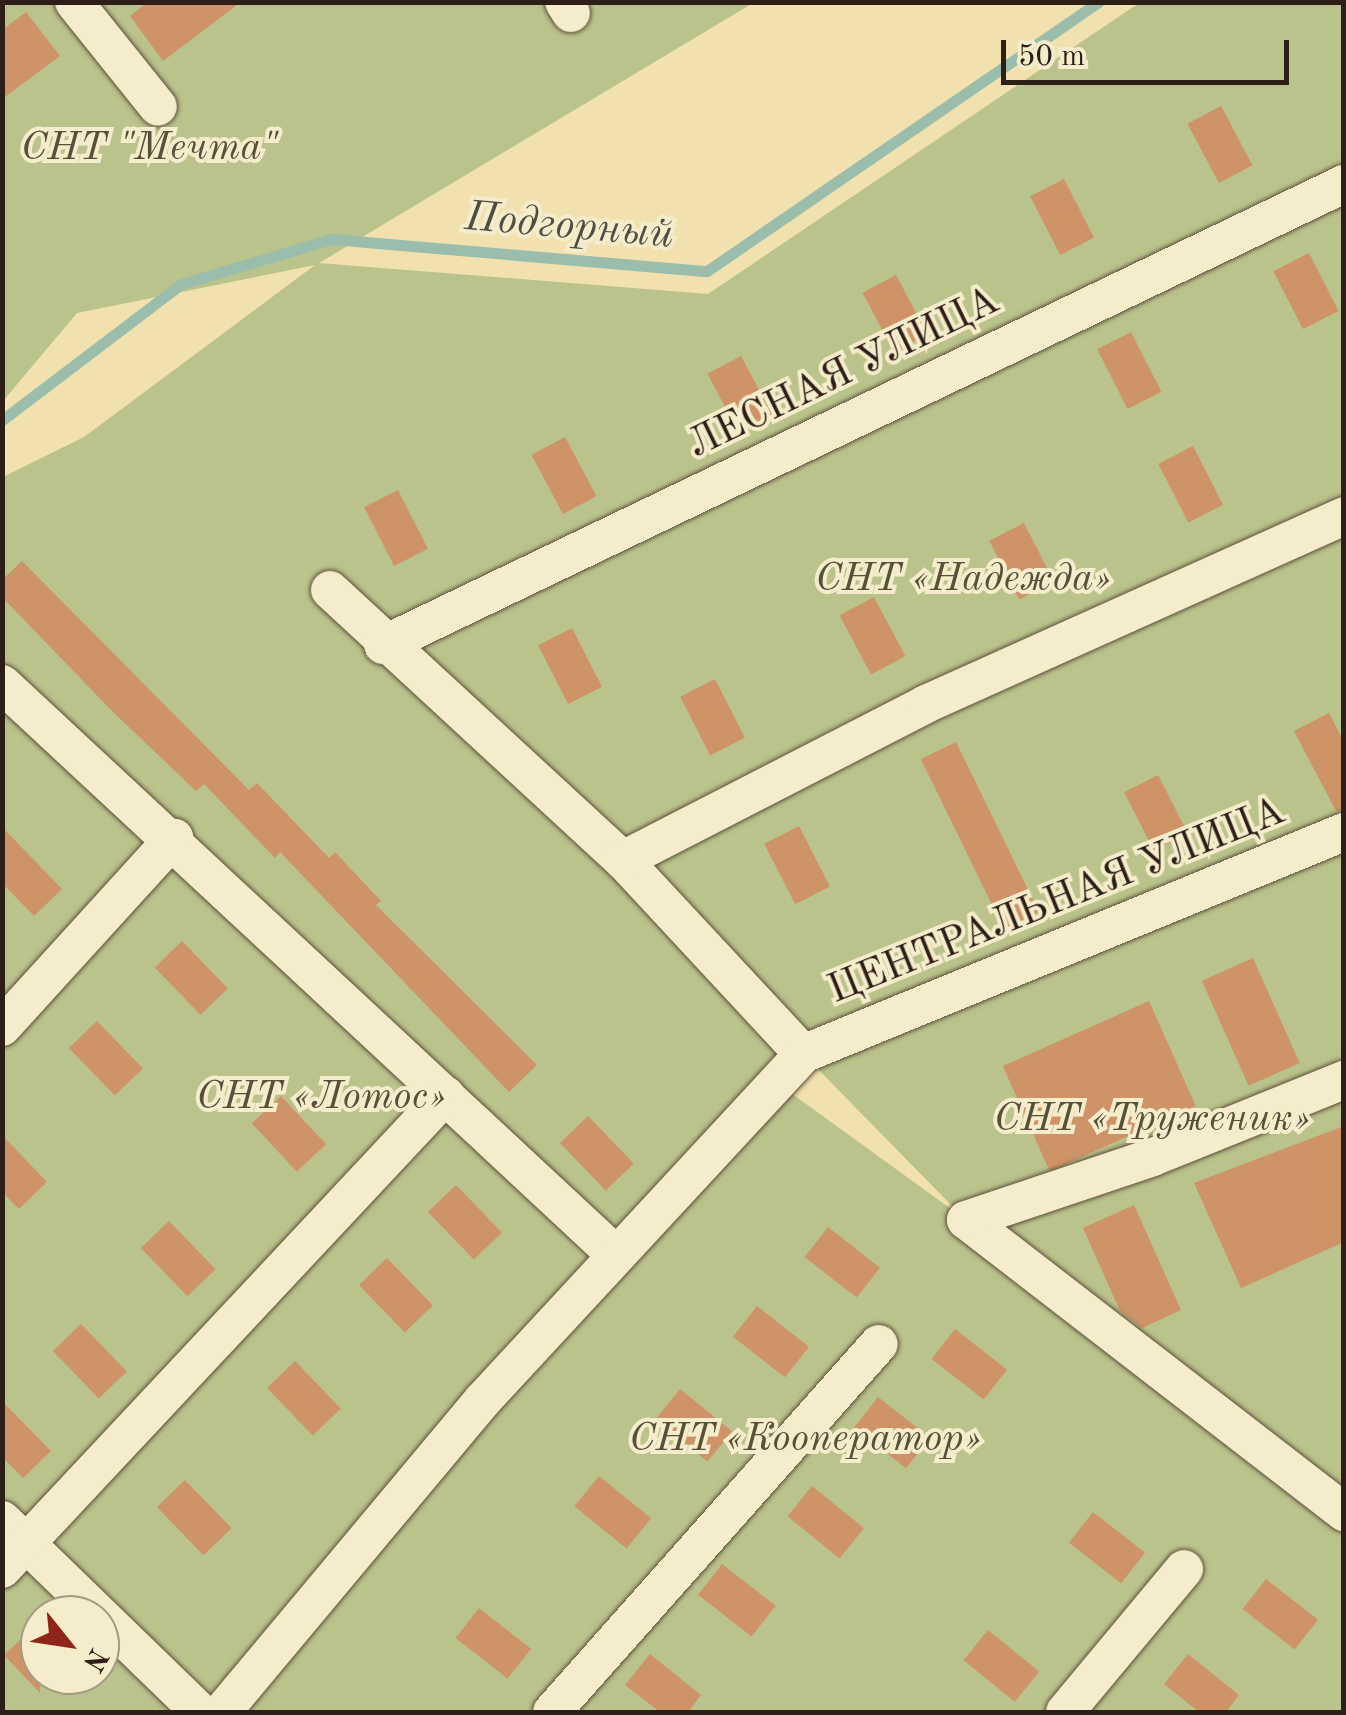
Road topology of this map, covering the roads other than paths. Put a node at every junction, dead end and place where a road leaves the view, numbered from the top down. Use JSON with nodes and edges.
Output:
{"nodes":[{"id":1,"x":74,"y":2,"type":"edge"},
{"id":2,"x":158,"y":108,"type":"dead end"},
{"id":3,"x":1344,"y":184,"type":"edge"},
{"id":4,"x":1344,"y":516,"type":"edge"},
{"id":5,"x":330,"y":590,"type":"dead end"},
{"id":6,"x":383,"y":646,"type":"junction"},
{"id":7,"x":2,"y":684,"type":"edge"},
{"id":8,"x":1344,"y":832,"type":"edge"},
{"id":9,"x":174,"y":838,"type":"junction"},
{"id":10,"x":623,"y":860,"type":"junction"},
{"id":11,"x":2,"y":1027,"type":"edge"},
{"id":12,"x":803,"y":1054,"type":"junction"},
{"id":13,"x":1344,"y":1080,"type":"edge"},
{"id":14,"x":446,"y":1095,"type":"junction"},
{"id":15,"x":616,"y":1254,"type":"junction"},
{"id":16,"x":879,"y":1344,"type":"dead end"},
{"id":17,"x":1343,"y":1511,"type":"edge"},
{"id":18,"x":11,"y":1544,"type":"edge"},
{"id":19,"x":1184,"y":1569,"type":"dead end"},
{"id":20,"x":200,"y":1712,"type":"edge"},
{"id":21,"x":222,"y":1712,"type":"edge"},
{"id":22,"x":552,"y":1712,"type":"edge"},
{"id":23,"x":1065,"y":1712,"type":"edge"}],
"edges":[{"from":1,"to":2,"type":"street"},
{"from":3,"to":6,"type":"street","name":"ЛЕСНАЯ УЛИЦА"},
{"from":4,"to":10,"type":"street"},
{"from":5,"to":6,"type":"street"},
{"from":6,"to":10,"type":"street"},
{"from":7,"to":9,"type":"street"},
{"from":8,"to":12,"type":"street","name":"ЦЕНТРАЛЬНАЯ УЛИЦА"},
{"from":9,"to":11,"type":"street"},
{"from":9,"to":14,"type":"street"},
{"from":10,"to":12,"type":"street"},
{"from":12,"to":15,"type":"street"},
{"from":13,"to":17,"type":"street"},
{"from":14,"to":15,"type":"street"},
{"from":14,"to":18,"type":"street"},
{"from":15,"to":21,"type":"street"},
{"from":16,"to":22,"type":"street"},
{"from":18,"to":20,"type":"street"},
{"from":19,"to":23,"type":"street"}]}
